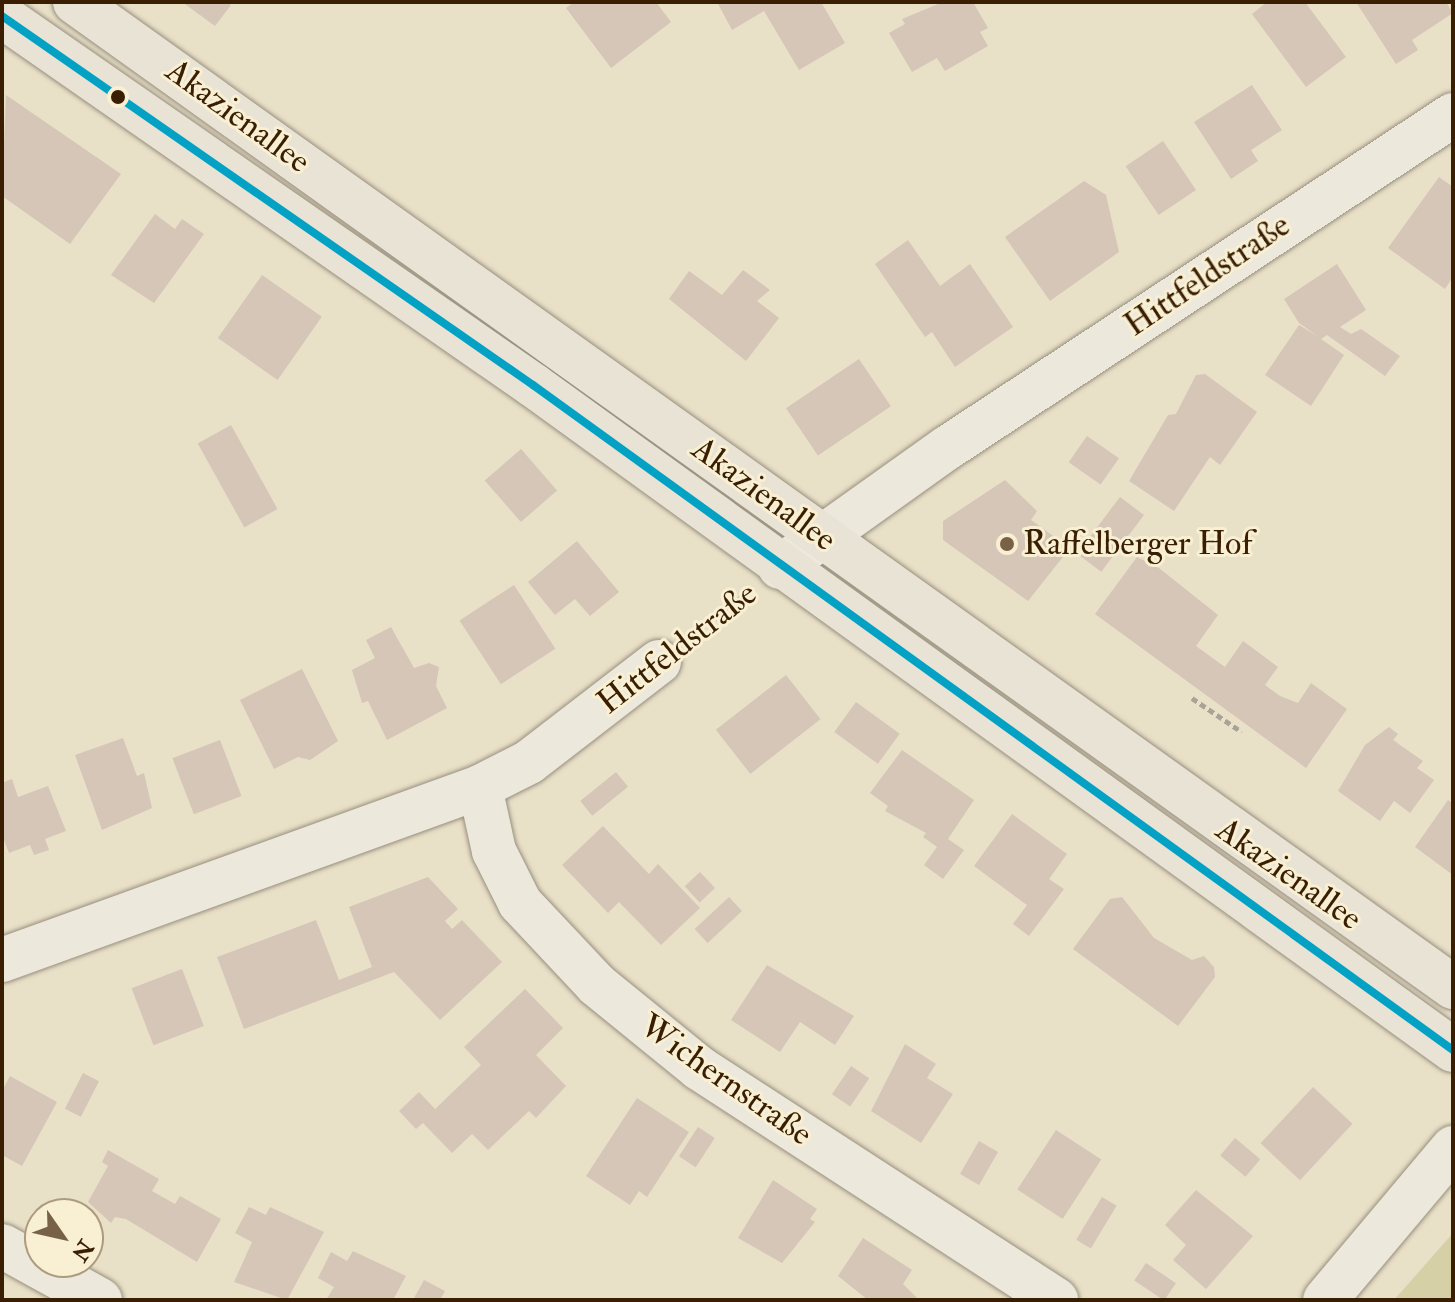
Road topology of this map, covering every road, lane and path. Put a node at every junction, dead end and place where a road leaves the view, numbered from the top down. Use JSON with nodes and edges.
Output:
{"nodes":[{"id":1,"x":75,"y":2,"type":"edge"},
{"id":2,"x":2,"y":16,"type":"edge"},
{"id":3,"x":1453,"y":115,"type":"edge"},
{"id":4,"x":825,"y":537,"type":"junction"},
{"id":5,"x":780,"y":567,"type":"junction"},
{"id":6,"x":659,"y":662,"type":"joint"},
{"id":7,"x":1192,"y":698,"type":"dead end"},
{"id":8,"x":1223,"y":708,"type":"dead end"},
{"id":9,"x":1217,"y":714,"type":"junction"},
{"id":10,"x":1242,"y":732,"type":"dead end"},
{"id":11,"x":480,"y":787,"type":"junction"},
{"id":12,"x":2,"y":960,"type":"edge"},
{"id":13,"x":1453,"y":987,"type":"edge"},
{"id":14,"x":1453,"y":1050,"type":"edge"},
{"id":15,"x":1453,"y":1148,"type":"edge"},
{"id":16,"x":2,"y":1246,"type":"edge"},
{"id":17,"x":100,"y":1300,"type":"edge"},
{"id":18,"x":1056,"y":1300,"type":"edge"},
{"id":19,"x":1325,"y":1300,"type":"edge"}],
"edges":[{"from":1,"to":4,"type":"main road","name":"Akazienallee"},
{"from":2,"to":5,"type":"main road","name":"Akazienallee"},
{"from":3,"to":4,"type":"street","name":"Hittfeldstraße"},
{"from":4,"to":5,"type":"street","name":"Hittfeldstraße"},
{"from":4,"to":13,"type":"main road","name":"Akazienallee"},
{"from":5,"to":6,"type":"path","name":"Hittfeldstraße"},
{"from":5,"to":14,"type":"main road","name":"Akazienallee"},
{"from":6,"to":11,"type":"street","name":"Hittfeldstraße"},
{"from":7,"to":9,"type":"path"},
{"from":8,"to":9,"type":"path"},
{"from":9,"to":10,"type":"path"},
{"from":11,"to":12,"type":"street","name":"Hittfeldstraße"},
{"from":11,"to":18,"type":"street","name":"Wichernstraße"},
{"from":15,"to":19,"type":"street"},
{"from":16,"to":17,"type":"street"}]}
